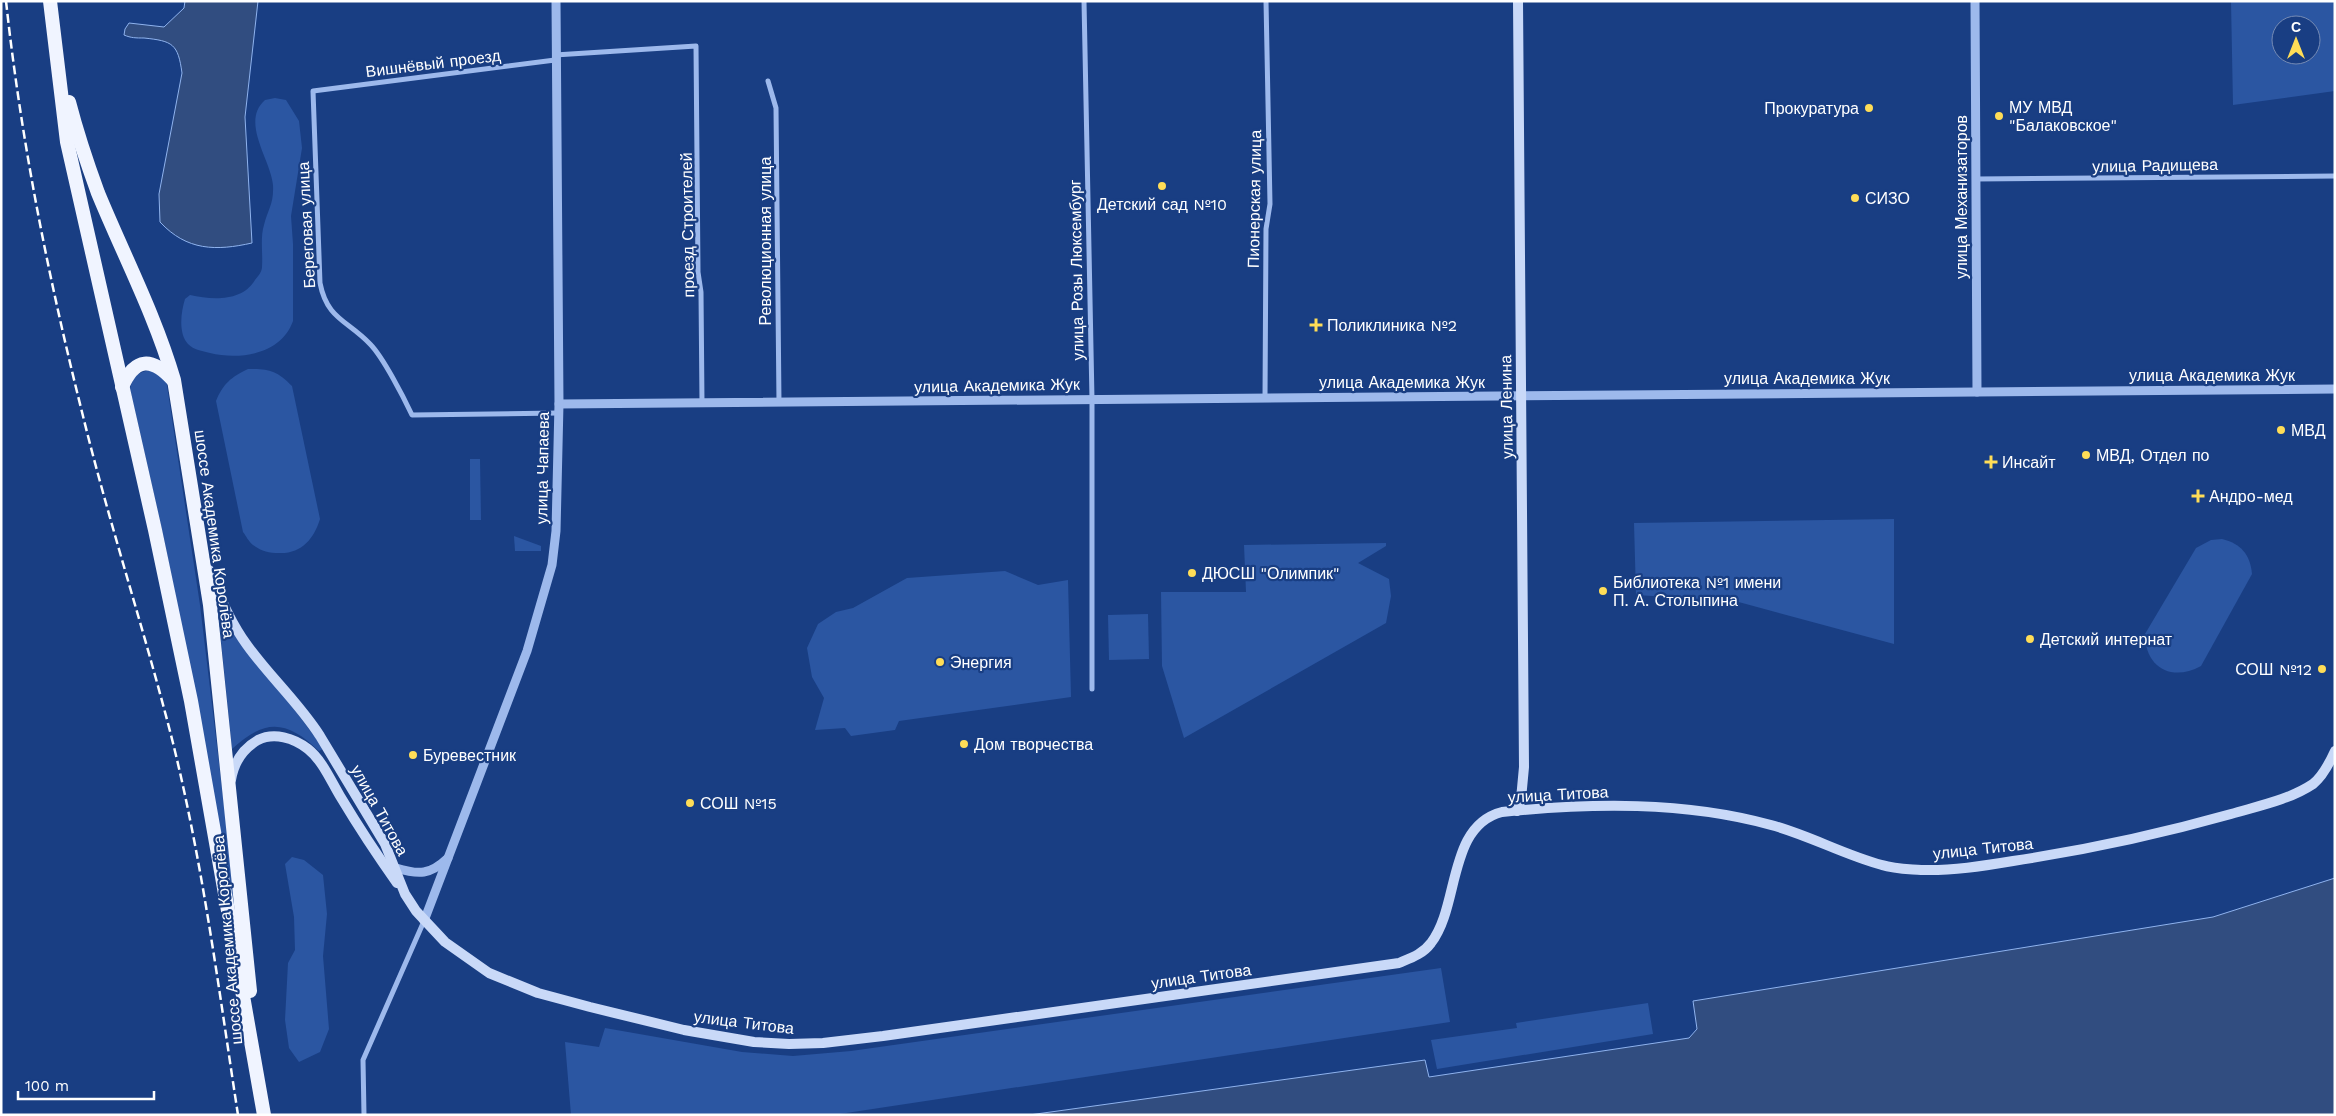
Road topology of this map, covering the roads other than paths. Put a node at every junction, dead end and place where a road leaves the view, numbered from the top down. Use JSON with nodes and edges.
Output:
{"nodes":[{"id":1,"x":50,"y":1,"type":"edge"},
{"id":2,"x":556,"y":1,"type":"edge"},
{"id":3,"x":1084,"y":1,"type":"edge"},
{"id":4,"x":1266,"y":1,"type":"edge"},
{"id":5,"x":1518,"y":1,"type":"edge"},
{"id":6,"x":1975,"y":1,"type":"edge"},
{"id":7,"x":55,"y":44,"type":"junction"},
{"id":8,"x":696,"y":46,"type":"joint"},
{"id":9,"x":555,"y":57,"type":"junction"},
{"id":10,"x":768,"y":81,"type":"dead end"},
{"id":11,"x":313,"y":91,"type":"joint"},
{"id":12,"x":2335,"y":176,"type":"edge"},
{"id":13,"x":1976,"y":179,"type":"junction"},
{"id":14,"x":174,"y":380,"type":"junction"},
{"id":15,"x":122,"y":387,"type":"junction"},
{"id":16,"x":2335,"y":389,"type":"edge"},
{"id":17,"x":1977,"y":392,"type":"junction"},
{"id":18,"x":1520,"y":396,"type":"junction"},
{"id":19,"x":1265,"y":398,"type":"junction"},
{"id":20,"x":1092,"y":400,"type":"junction"},
{"id":21,"x":778,"y":402,"type":"junction"},
{"id":22,"x":702,"y":403,"type":"junction"},
{"id":23,"x":559,"y":408,"type":"junction"},
{"id":24,"x":199,"y":532,"type":"junction"},
{"id":25,"x":1092,"y":689,"type":"dead end"},
{"id":26,"x":2335,"y":751,"type":"edge"},
{"id":27,"x":230,"y":790,"type":"junction"},
{"id":28,"x":1517,"y":811,"type":"junction"},
{"id":29,"x":450,"y":857,"type":"junction"},
{"id":30,"x":396,"y":868,"type":"junction"},
{"id":31,"x":405,"y":894,"type":"junction"},
{"id":32,"x":424,"y":921,"type":"junction"},
{"id":33,"x":256,"y":1061,"type":"junction"},
{"id":34,"x":264,"y":1115,"type":"edge"},
{"id":35,"x":364,"y":1115,"type":"edge"}],
"edges":[{"from":1,"to":7,"type":"highway","name":"шоссе Академика Королёва"},
{"from":2,"to":9,"type":"street","name":"улица Чапаева"},
{"from":3,"to":20,"type":"street","name":"улица Розы Люксембург"},
{"from":4,"to":19,"type":"street","name":"Пионерская улица"},
{"from":5,"to":18,"type":"main road","name":"улица Ленина"},
{"from":6,"to":13,"type":"street","name":"улица Механизаторов"},
{"from":7,"to":14,"type":"highway","name":"шоссе Академика Королёва"},
{"from":7,"to":15,"type":"highway","name":"шоссе Академика Королёва"},
{"from":8,"to":9,"type":"street","name":"Вишнёвый проезд"},
{"from":8,"to":22,"type":"street","name":"проезд Строителей"},
{"from":9,"to":11,"type":"street","name":"Вишнёвый проезд"},
{"from":9,"to":23,"type":"street","name":"улица Чапаева"},
{"from":10,"to":21,"type":"street","name":"Революционная улица"},
{"from":11,"to":23,"type":"street","name":"Береговая улица"},
{"from":12,"to":13,"type":"street","name":"улица Радищева"},
{"from":13,"to":17,"type":"street","name":"улица Механизаторов"},
{"from":14,"to":15,"type":"highway"},
{"from":14,"to":24,"type":"highway","name":"шоссе Академика Королёва"},
{"from":15,"to":33,"type":"highway","name":"шоссе Академика Королёва"},
{"from":16,"to":17,"type":"street","name":"улица Академика Жук"},
{"from":17,"to":18,"type":"street","name":"улица Академика Жук"},
{"from":18,"to":19,"type":"street","name":"улица Академика Жук"},
{"from":18,"to":28,"type":"main road","name":"улица Ленина"},
{"from":19,"to":20,"type":"street","name":"улица Академика Жук"},
{"from":20,"to":21,"type":"street","name":"улица Академика Жук"},
{"from":20,"to":25,"type":"street","name":"улица Розы Люксембург"},
{"from":21,"to":22,"type":"street","name":"улица Академика Жук"},
{"from":22,"to":23,"type":"street","name":"улица Академика Жук"},
{"from":23,"to":29,"type":"street","name":"улица Чапаева"},
{"from":24,"to":27,"type":"highway","name":"шоссе Академика Королёва"},
{"from":24,"to":30,"type":"main road","name":"улица Титова"},
{"from":26,"to":28,"type":"main road","name":"улица Титова"},
{"from":27,"to":31,"type":"main road"},
{"from":27,"to":33,"type":"highway","name":"шоссе Академика Королёва"},
{"from":28,"to":32,"type":"main road","name":"улица Титова"},
{"from":29,"to":30,"type":"street"},
{"from":29,"to":32,"type":"street","name":"улица Чапаева"},
{"from":30,"to":31,"type":"main road","name":"улица Титова"},
{"from":31,"to":32,"type":"main road","name":"улица Титова"},
{"from":32,"to":35,"type":"street"},
{"from":33,"to":34,"type":"highway"}]}
